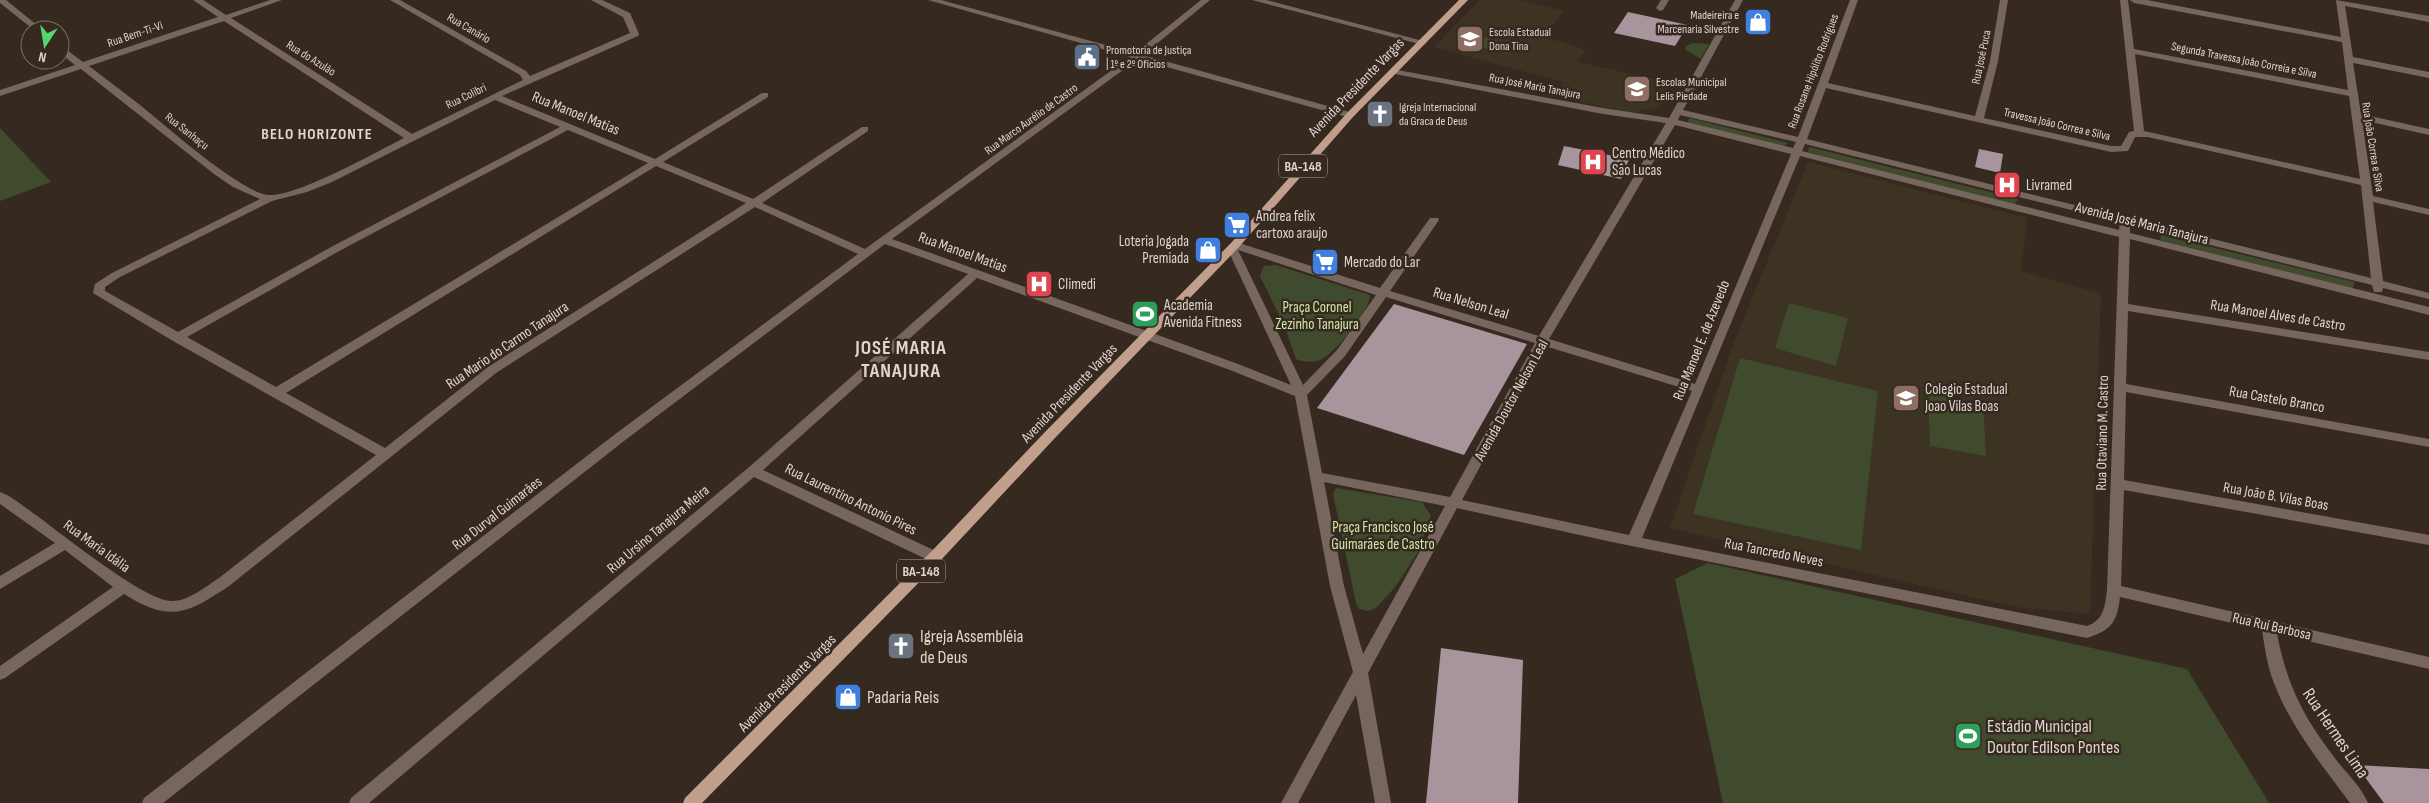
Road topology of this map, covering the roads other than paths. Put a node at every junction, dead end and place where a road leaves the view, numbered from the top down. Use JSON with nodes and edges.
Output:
{"nodes":[{"id":1,"x":1,"y":0,"type":"edge"},
{"id":2,"x":197,"y":0,"type":"edge"},
{"id":3,"x":278,"y":0,"type":"edge"},
{"id":4,"x":394,"y":0,"type":"edge"},
{"id":5,"x":595,"y":0,"type":"edge"},
{"id":6,"x":932,"y":0,"type":"edge"},
{"id":7,"x":1206,"y":0,"type":"edge"},
{"id":8,"x":1256,"y":0,"type":"edge"},
{"id":9,"x":1464,"y":0,"type":"edge"},
{"id":10,"x":1665,"y":0,"type":"edge"},
{"id":11,"x":1738,"y":0,"type":"edge"},
{"id":12,"x":1854,"y":0,"type":"edge"},
{"id":13,"x":2004,"y":0,"type":"edge"},
{"id":14,"x":2124,"y":0,"type":"edge"},
{"id":15,"x":2134,"y":0,"type":"edge"},
{"id":16,"x":2340,"y":1,"type":"edge"},
{"id":17,"x":1660,"y":8,"type":"dead end"},
{"id":18,"x":224,"y":17,"type":"junction"},
{"id":19,"x":2429,"y":19,"type":"edge"},
{"id":20,"x":26,"y":20,"type":"edge"},
{"id":21,"x":2345,"y":40,"type":"junction"},
{"id":22,"x":1424,"y":42,"type":"junction"},
{"id":23,"x":2131,"y":51,"type":"junction"},
{"id":24,"x":1137,"y":56,"type":"junction"},
{"id":25,"x":70,"y":57,"type":"edge"},
{"id":26,"x":2348,"y":59,"type":"junction"},
{"id":27,"x":81,"y":66,"type":"junction"},
{"id":28,"x":1395,"y":71,"type":"junction"},
{"id":29,"x":2429,"y":75,"type":"edge"},
{"id":30,"x":528,"y":80,"type":"junction"},
{"id":31,"x":1822,"y":84,"type":"junction"},
{"id":32,"x":0,"y":93,"type":"edge"},
{"id":33,"x":2352,"y":94,"type":"junction"},
{"id":34,"x":764,"y":95,"type":"dead end"},
{"id":35,"x":494,"y":96,"type":"junction"},
{"id":36,"x":1350,"y":115,"type":"junction"},
{"id":37,"x":1674,"y":116,"type":"junction"},
{"id":38,"x":2356,"y":116,"type":"junction"},
{"id":39,"x":1979,"y":119,"type":"junction"},
{"id":40,"x":567,"y":127,"type":"junction"},
{"id":41,"x":865,"y":128,"type":"dead end"},
{"id":42,"x":2429,"y":132,"type":"edge"},
{"id":43,"x":2139,"y":133,"type":"junction"},
{"id":44,"x":410,"y":137,"type":"junction"},
{"id":45,"x":1799,"y":146,"type":"junction"},
{"id":46,"x":657,"y":164,"type":"junction"},
{"id":47,"x":2366,"y":183,"type":"junction"},
{"id":48,"x":2368,"y":198,"type":"junction"},
{"id":49,"x":268,"y":199,"type":"junction"},
{"id":50,"x":754,"y":203,"type":"junction"},
{"id":51,"x":2429,"y":212,"type":"edge"},
{"id":52,"x":1434,"y":220,"type":"dead end"},
{"id":53,"x":2125,"y":220,"type":"junction"},
{"id":54,"x":2124,"y":234,"type":"junction"},
{"id":55,"x":889,"y":242,"type":"junction"},
{"id":56,"x":1234,"y":246,"type":"junction"},
{"id":57,"x":866,"y":253,"type":"junction"},
{"id":58,"x":975,"y":274,"type":"junction"},
{"id":59,"x":2378,"y":283,"type":"junction"},
{"id":60,"x":1383,"y":293,"type":"junction"},
{"id":61,"x":2429,"y":296,"type":"edge"},
{"id":62,"x":2379,"y":299,"type":"junction"},
{"id":63,"x":2121,"y":306,"type":"junction"},
{"id":64,"x":2429,"y":311,"type":"edge"},
{"id":65,"x":1147,"y":335,"type":"junction"},
{"id":66,"x":177,"y":338,"type":"junction"},
{"id":67,"x":1542,"y":342,"type":"junction"},
{"id":68,"x":2429,"y":356,"type":"edge"},
{"id":69,"x":2120,"y":387,"type":"junction"},
{"id":70,"x":1699,"y":389,"type":"junction"},
{"id":71,"x":276,"y":393,"type":"junction"},
{"id":72,"x":1301,"y":394,"type":"junction"},
{"id":73,"x":2429,"y":443,"type":"edge"},
{"id":74,"x":385,"y":454,"type":"junction"},
{"id":75,"x":753,"y":471,"type":"junction"},
{"id":76,"x":1315,"y":476,"type":"junction"},
{"id":77,"x":2117,"y":484,"type":"junction"},
{"id":78,"x":0,"y":497,"type":"edge"},
{"id":79,"x":1454,"y":502,"type":"junction"},
{"id":80,"x":2429,"y":540,"type":"edge"},
{"id":81,"x":1634,"y":541,"type":"junction"},
{"id":82,"x":66,"y":543,"type":"junction"},
{"id":83,"x":935,"y":557,"type":"junction"},
{"id":84,"x":0,"y":583,"type":"edge"},
{"id":85,"x":125,"y":586,"type":"junction"},
{"id":86,"x":2114,"y":590,"type":"junction"},
{"id":87,"x":180,"y":606,"type":"joint"},
{"id":88,"x":2268,"y":626,"type":"junction"},
{"id":89,"x":2087,"y":632,"type":"joint"},
{"id":90,"x":2429,"y":663,"type":"edge"},
{"id":91,"x":1360,"y":672,"type":"junction"},
{"id":92,"x":0,"y":674,"type":"edge"},
{"id":93,"x":150,"y":803,"type":"edge"},
{"id":94,"x":357,"y":803,"type":"edge"},
{"id":95,"x":690,"y":803,"type":"edge"},
{"id":96,"x":1289,"y":803,"type":"edge"},
{"id":97,"x":1383,"y":803,"type":"edge"},
{"id":98,"x":2360,"y":803,"type":"edge"}],
"edges":[{"from":1,"to":20,"type":"street"},
{"from":2,"to":18,"type":"street","name":"Rua do Azulão"},
{"from":3,"to":18,"type":"street","name":"Rua Bem-Ti-Vi"},
{"from":4,"to":30,"type":"street","name":"Rua Canário"},
{"from":5,"to":30,"type":"street","name":"Rua Colibri"},
{"from":6,"to":24,"type":"street"},
{"from":7,"to":24,"type":"street","name":"Rua Marco Aurélio de Castro"},
{"from":8,"to":22,"type":"street"},
{"from":9,"to":22,"type":"main road","name":"Avenida Presidente Vargas","number":"BA-148"},
{"from":10,"to":17,"type":"street"},
{"from":11,"to":37,"type":"street","name":"Avenida Doutor Nelson Leal"},
{"from":12,"to":31,"type":"street","name":"Rua Rosane Hipólito Rodrigues"},
{"from":13,"to":39,"type":"street","name":"Rua José Puca"},
{"from":14,"to":23,"type":"street"},
{"from":15,"to":21,"type":"street"},
{"from":16,"to":19,"type":"street"},
{"from":16,"to":21,"type":"street","name":"Rua João Correa e Silva"},
{"from":18,"to":27,"type":"street","name":"Rua Bem-Ti-Vi"},
{"from":18,"to":44,"type":"street","name":"Rua do Azulão"},
{"from":21,"to":26,"type":"street","name":"Rua João Correa e Silva"},
{"from":22,"to":28,"type":"main road","name":"Avenida Presidente Vargas","number":"BA-148"},
{"from":23,"to":33,"type":"street","name":"Segunda Travessa João Correia e Silva"},
{"from":23,"to":43,"type":"street"},
{"from":24,"to":36,"type":"street"},
{"from":24,"to":55,"type":"street","name":"Rua Marco Aurélio de Castro"},
{"from":25,"to":27,"type":"street","name":"Rua Sanhaçu"},
{"from":26,"to":29,"type":"street"},
{"from":26,"to":33,"type":"street","name":"Rua João Correa e Silva"},
{"from":27,"to":32,"type":"street","name":"Rua Bem-Ti-Vi"},
{"from":27,"to":49,"type":"street","name":"Rua Sanhaçu"},
{"from":28,"to":36,"type":"main road","name":"Avenida Presidente Vargas","number":"BA-148"},
{"from":28,"to":37,"type":"street","name":"Rua José Maria Tanajura"},
{"from":30,"to":35,"type":"street","name":"Rua Colibri"},
{"from":31,"to":39,"type":"street","name":"Travessa João Correa e Silva"},
{"from":31,"to":45,"type":"street","name":"Rua Rosane Hipólito Rodrigues"},
{"from":33,"to":38,"type":"street","name":"Rua João Correa e Silva"},
{"from":34,"to":46,"type":"street"},
{"from":35,"to":40,"type":"street","name":"Rua Manoel Matias"},
{"from":35,"to":44,"type":"street","name":"Rua Colibri"},
{"from":36,"to":56,"type":"main road","name":"Avenida Presidente Vargas","number":"BA-148"},
{"from":37,"to":45,"type":"street","name":"Avenida José Maria Tanajura"},
{"from":37,"to":67,"type":"street","name":"Avenida Doutor Nelson Leal"},
{"from":38,"to":42,"type":"street"},
{"from":38,"to":47,"type":"street","name":"Rua João Correa e Silva"},
{"from":39,"to":43,"type":"street","name":"Travessa João Correa e Silva"},
{"from":40,"to":46,"type":"street","name":"Rua Manoel Matias"},
{"from":40,"to":66,"type":"street"},
{"from":41,"to":50,"type":"street","name":"Rua Mario do Carmo Tanajura"},
{"from":43,"to":47,"type":"street"},
{"from":44,"to":49,"type":"street","name":"Rua Colibri"},
{"from":45,"to":53,"type":"street","name":"Avenida José Maria Tanajura"},
{"from":45,"to":54,"type":"street","name":"Avenida José Maria Tanajura"},
{"from":45,"to":70,"type":"street","name":"Rua Manoel E. de Azevedo"},
{"from":46,"to":50,"type":"street","name":"Rua Manoel Matias"},
{"from":46,"to":71,"type":"street"},
{"from":47,"to":48,"type":"street","name":"Rua João Correa e Silva"},
{"from":48,"to":51,"type":"street"},
{"from":48,"to":59,"type":"street","name":"Rua João Correa e Silva"},
{"from":49,"to":66,"type":"street"},
{"from":50,"to":57,"type":"street","name":"Rua Manoel Matias"},
{"from":50,"to":74,"type":"street","name":"Rua Mario do Carmo Tanajura"},
{"from":52,"to":60,"type":"street"},
{"from":53,"to":54,"type":"street","name":"Rua Otaviano M. Castro"},
{"from":53,"to":59,"type":"street","name":"Avenida José Maria Tanajura"},
{"from":54,"to":62,"type":"street","name":"Avenida José Maria Tanajura"},
{"from":54,"to":63,"type":"street","name":"Rua Otaviano M. Castro"},
{"from":55,"to":57,"type":"street","name":"Rua Marco Aurélio de Castro"},
{"from":55,"to":58,"type":"street","name":"Rua Manoel Matias"},
{"from":56,"to":60,"type":"street","name":"Rua Nelson Leal"},
{"from":56,"to":65,"type":"main road","name":"Avenida Presidente Vargas","number":"BA-148"},
{"from":56,"to":72,"type":"street"},
{"from":57,"to":93,"type":"street","name":"Rua Durval Guimarães"},
{"from":58,"to":65,"type":"street","name":"Rua Manoel Matias"},
{"from":58,"to":75,"type":"street","name":"Rua Ursino Tanajura Meira"},
{"from":59,"to":61,"type":"street","name":"Avenida José Maria Tanajura"},
{"from":59,"to":62,"type":"street","name":"Rua João Correa e Silva"},
{"from":60,"to":67,"type":"street","name":"Rua Nelson Leal"},
{"from":60,"to":72,"type":"street"},
{"from":62,"to":64,"type":"street","name":"Avenida José Maria Tanajura"},
{"from":63,"to":68,"type":"street","name":"Rua Manoel Alves de Castro"},
{"from":63,"to":69,"type":"street","name":"Rua Otaviano M. Castro"},
{"from":65,"to":72,"type":"street","name":"Rua Manoel Matias"},
{"from":65,"to":83,"type":"main road","name":"Avenida Presidente Vargas","number":"BA-148"},
{"from":66,"to":71,"type":"street"},
{"from":67,"to":70,"type":"street","name":"Rua Nelson Leal"},
{"from":67,"to":79,"type":"street","name":"Avenida Doutor Nelson Leal"},
{"from":69,"to":73,"type":"street","name":"Rua Castelo Branco"},
{"from":69,"to":77,"type":"street","name":"Rua Otaviano M. Castro"},
{"from":70,"to":81,"type":"street","name":"Rua Manoel E. de Azevedo"},
{"from":71,"to":74,"type":"street"},
{"from":72,"to":76,"type":"street"},
{"from":74,"to":87,"type":"street","name":"Rua Mario do Carmo Tanajura"},
{"from":75,"to":83,"type":"street","name":"Rua Laurentino Antonio Pires"},
{"from":75,"to":94,"type":"street","name":"Rua Ursino Tanajura Meira"},
{"from":76,"to":79,"type":"street","name":"Rua Tancredo Neves"},
{"from":76,"to":91,"type":"street"},
{"from":77,"to":80,"type":"street","name":"Rua João B. Vilas Boas"},
{"from":77,"to":86,"type":"street","name":"Rua Otaviano M. Castro"},
{"from":78,"to":82,"type":"street","name":"Rua Maria Idália"},
{"from":79,"to":81,"type":"street","name":"Rua Tancredo Neves"},
{"from":79,"to":91,"type":"street","name":"Avenida Doutor Nelson Leal"},
{"from":81,"to":89,"type":"street","name":"Rua Tancredo Neves"},
{"from":82,"to":84,"type":"street"},
{"from":82,"to":85,"type":"street","name":"Rua Maria Idália"},
{"from":83,"to":95,"type":"main road","name":"Avenida Presidente Vargas","number":"BA-148"},
{"from":85,"to":87,"type":"street","name":"Rua Maria Idália"},
{"from":85,"to":92,"type":"street"},
{"from":86,"to":88,"type":"street","name":"Rua Rui Barbosa"},
{"from":86,"to":89,"type":"street","name":"Rua Otaviano M. Castro"},
{"from":88,"to":90,"type":"street","name":"Rua Rui Barbosa"},
{"from":88,"to":98,"type":"street","name":"Rua Hermes Lima"},
{"from":91,"to":96,"type":"street","name":"Avenida Doutor Nelson Leal"},
{"from":91,"to":97,"type":"street"}]}
